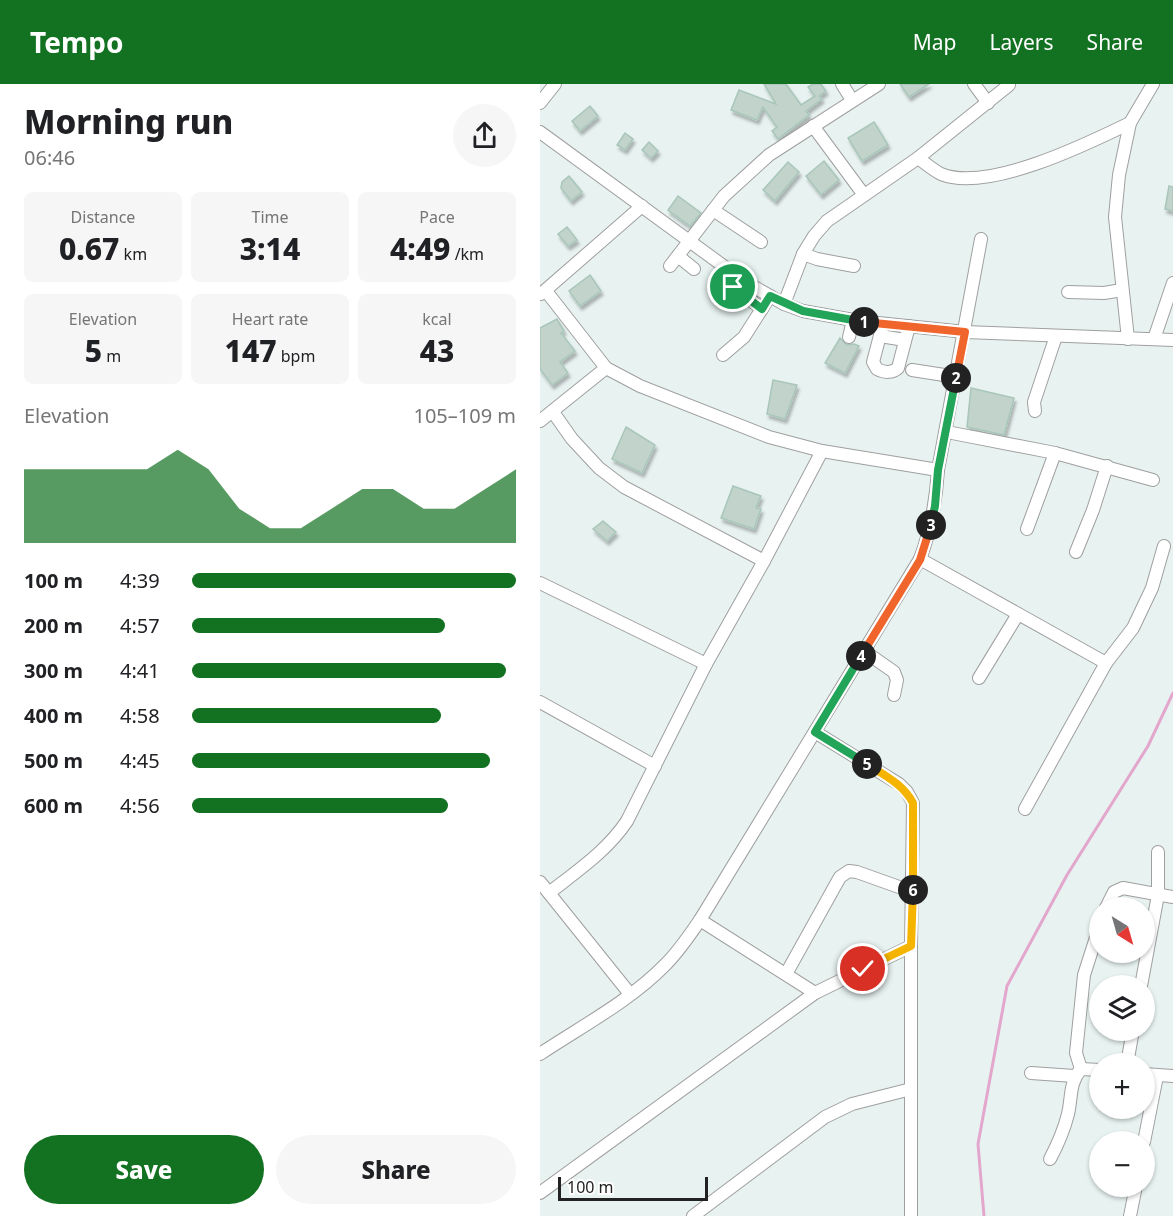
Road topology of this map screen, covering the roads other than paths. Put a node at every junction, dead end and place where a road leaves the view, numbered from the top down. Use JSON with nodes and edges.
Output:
{"nodes":[{"id":1,"x":555,"y":84,"type":"edge"},
{"id":2,"x":842,"y":84,"type":"edge"},
{"id":3,"x":879,"y":84,"type":"edge"},
{"id":4,"x":974,"y":84,"type":"edge"},
{"id":5,"x":1153,"y":84,"type":"edge"},
{"id":6,"x":1009,"y":85,"type":"edge"},
{"id":7,"x":852,"y":100,"type":"junction"},
{"id":8,"x":540,"y":103,"type":"edge"},
{"id":9,"x":988,"y":103,"type":"junction"},
{"id":10,"x":1130,"y":123,"type":"junction"},
{"id":11,"x":813,"y":126,"type":"junction"},
{"id":12,"x":540,"y":132,"type":"edge"},
{"id":13,"x":918,"y":158,"type":"junction"},
{"id":14,"x":864,"y":195,"type":"junction"},
{"id":15,"x":642,"y":206,"type":"junction"},
{"id":16,"x":713,"y":210,"type":"junction"},
{"id":17,"x":981,"y":239,"type":"dead end"},
{"id":18,"x":690,"y":241,"type":"junction"},
{"id":19,"x":761,"y":242,"type":"dead end"},
{"id":20,"x":803,"y":254,"type":"junction"},
{"id":21,"x":854,"y":266,"type":"dead end"},
{"id":22,"x":694,"y":269,"type":"dead end"},
{"id":23,"x":1173,"y":283,"type":"edge"},
{"id":24,"x":733,"y":287,"type":"dead end"},
{"id":25,"x":1122,"y":290,"type":"junction"},
{"id":26,"x":1068,"y":292,"type":"dead end"},
{"id":27,"x":543,"y":293,"type":"edge"},
{"id":28,"x":770,"y":296,"type":"junction"},
{"id":29,"x":784,"y":304,"type":"junction"},
{"id":30,"x":762,"y":309,"type":"junction"},
{"id":31,"x":853,"y":320,"type":"junction"},
{"id":32,"x":909,"y":326,"type":"junction"},
{"id":33,"x":882,"y":330,"type":"junction"},
{"id":34,"x":965,"y":332,"type":"junction"},
{"id":35,"x":1056,"y":336,"type":"junction"},
{"id":36,"x":849,"y":337,"type":"dead end"},
{"id":37,"x":1128,"y":339,"type":"junction"},
{"id":38,"x":1154,"y":339,"type":"junction"},
{"id":39,"x":905,"y":340,"type":"junction"},
{"id":40,"x":1173,"y":340,"type":"edge"},
{"id":41,"x":723,"y":355,"type":"dead end"},
{"id":42,"x":606,"y":368,"type":"junction"},
{"id":43,"x":912,"y":370,"type":"dead end"},
{"id":44,"x":957,"y":377,"type":"junction"},
{"id":45,"x":1035,"y":411,"type":"dead end"},
{"id":46,"x":553,"y":412,"type":"junction"},
{"id":47,"x":540,"y":421,"type":"edge"},
{"id":48,"x":947,"y":432,"type":"junction"},
{"id":49,"x":822,"y":452,"type":"junction"},
{"id":50,"x":1055,"y":453,"type":"junction"},
{"id":51,"x":1107,"y":466,"type":"junction"},
{"id":52,"x":938,"y":470,"type":"junction"},
{"id":53,"x":1153,"y":480,"type":"dead end"},
{"id":54,"x":1027,"y":529,"type":"dead end"},
{"id":55,"x":1164,"y":546,"type":"dead end"},
{"id":56,"x":1076,"y":552,"type":"dead end"},
{"id":57,"x":920,"y":560,"type":"junction"},
{"id":58,"x":764,"y":561,"type":"junction"},
{"id":59,"x":540,"y":583,"type":"edge"},
{"id":60,"x":1018,"y":614,"type":"junction"},
{"id":61,"x":864,"y":651,"type":"junction"},
{"id":62,"x":1106,"y":663,"type":"junction"},
{"id":63,"x":706,"y":664,"type":"junction"},
{"id":64,"x":979,"y":678,"type":"dead end"},
{"id":65,"x":894,"y":695,"type":"dead end"},
{"id":66,"x":540,"y":702,"type":"edge"},
{"id":67,"x":815,"y":732,"type":"junction"},
{"id":68,"x":655,"y":766,"type":"junction"},
{"id":69,"x":1025,"y":809,"type":"dead end"},
{"id":70,"x":1158,"y":852,"type":"dead end"},
{"id":71,"x":543,"y":886,"type":"edge"},
{"id":72,"x":913,"y":892,"type":"junction"},
{"id":73,"x":1158,"y":895,"type":"junction"},
{"id":74,"x":1112,"y":897,"type":"edge"},
{"id":75,"x":1173,"y":897,"type":"edge"},
{"id":76,"x":700,"y":920,"type":"junction"},
{"id":77,"x":911,"y":946,"type":"junction"},
{"id":78,"x":1089,"y":959,"type":"edge"},
{"id":79,"x":786,"y":974,"type":"junction"},
{"id":80,"x":1143,"y":975,"type":"edge"},
{"id":81,"x":815,"y":993,"type":"junction"},
{"id":82,"x":630,"y":994,"type":"junction"},
{"id":83,"x":540,"y":1054,"type":"edge"},
{"id":84,"x":1089,"y":1071,"type":"edge"},
{"id":85,"x":1078,"y":1072,"type":"junction"},
{"id":86,"x":1031,"y":1073,"type":"dead end"},
{"id":87,"x":1155,"y":1075,"type":"edge"},
{"id":88,"x":1173,"y":1076,"type":"edge"},
{"id":89,"x":911,"y":1089,"type":"junction"},
{"id":90,"x":1050,"y":1159,"type":"dead end"},
{"id":91,"x":540,"y":1193,"type":"edge"},
{"id":92,"x":1134,"y":1197,"type":"edge"},
{"id":93,"x":693,"y":1216,"type":"edge"},
{"id":94,"x":911,"y":1216,"type":"edge"},
{"id":95,"x":1130,"y":1216,"type":"edge"}],
"edges":[{"from":1,"to":8,"type":"street"},
{"from":2,"to":7,"type":"street"},
{"from":3,"to":7,"type":"street"},
{"from":4,"to":9,"type":"street"},
{"from":5,"to":10,"type":"street"},
{"from":6,"to":9,"type":"street"},
{"from":7,"to":11,"type":"street"},
{"from":9,"to":13,"type":"street"},
{"from":10,"to":13,"type":"street"},
{"from":10,"to":25,"type":"street"},
{"from":11,"to":14,"type":"street"},
{"from":11,"to":16,"type":"street"},
{"from":12,"to":15,"type":"street"},
{"from":13,"to":14,"type":"street"},
{"from":14,"to":20,"type":"street"},
{"from":15,"to":18,"type":"street"},
{"from":15,"to":27,"type":"street"},
{"from":16,"to":18,"type":"street"},
{"from":16,"to":19,"type":"street"},
{"from":17,"to":34,"type":"street"},
{"from":18,"to":22,"type":"street"},
{"from":18,"to":28,"type":"street"},
{"from":20,"to":21,"type":"street"},
{"from":20,"to":29,"type":"street"},
{"from":23,"to":38,"type":"street"},
{"from":24,"to":30,"type":"street"},
{"from":25,"to":26,"type":"street"},
{"from":25,"to":37,"type":"street"},
{"from":27,"to":42,"type":"street"},
{"from":28,"to":29,"type":"street"},
{"from":28,"to":30,"type":"street"},
{"from":29,"to":31,"type":"street"},
{"from":30,"to":41,"type":"street"},
{"from":31,"to":33,"type":"street"},
{"from":31,"to":36,"type":"street"},
{"from":32,"to":33,"type":"street"},
{"from":32,"to":34,"type":"street"},
{"from":32,"to":39,"type":"street"},
{"from":33,"to":39,"type":"street"},
{"from":33,"to":39,"type":"street"},
{"from":34,"to":35,"type":"street"},
{"from":34,"to":44,"type":"street"},
{"from":35,"to":37,"type":"street"},
{"from":35,"to":45,"type":"street"},
{"from":37,"to":38,"type":"street"},
{"from":38,"to":40,"type":"street"},
{"from":42,"to":46,"type":"street"},
{"from":42,"to":49,"type":"street"},
{"from":43,"to":44,"type":"street"},
{"from":44,"to":48,"type":"street"},
{"from":46,"to":47,"type":"street"},
{"from":46,"to":58,"type":"street"},
{"from":48,"to":50,"type":"street"},
{"from":48,"to":52,"type":"street"},
{"from":49,"to":52,"type":"street"},
{"from":49,"to":58,"type":"street"},
{"from":50,"to":51,"type":"street"},
{"from":50,"to":54,"type":"street"},
{"from":51,"to":53,"type":"street"},
{"from":51,"to":56,"type":"street"},
{"from":52,"to":57,"type":"street"},
{"from":55,"to":62,"type":"street"},
{"from":57,"to":60,"type":"street"},
{"from":57,"to":61,"type":"street"},
{"from":58,"to":63,"type":"street"},
{"from":59,"to":63,"type":"street"},
{"from":60,"to":62,"type":"street"},
{"from":60,"to":64,"type":"street"},
{"from":61,"to":65,"type":"street"},
{"from":61,"to":67,"type":"street"},
{"from":62,"to":69,"type":"street"},
{"from":63,"to":68,"type":"street"},
{"from":66,"to":68,"type":"street"},
{"from":67,"to":72,"type":"street"},
{"from":67,"to":76,"type":"street"},
{"from":68,"to":71,"type":"street"},
{"from":70,"to":73,"type":"street"},
{"from":71,"to":82,"type":"street"},
{"from":72,"to":77,"type":"street"},
{"from":72,"to":79,"type":"street"},
{"from":73,"to":74,"type":"street"},
{"from":73,"to":75,"type":"street"},
{"from":73,"to":80,"type":"street"},
{"from":76,"to":79,"type":"street"},
{"from":76,"to":82,"type":"street"},
{"from":77,"to":81,"type":"street"},
{"from":77,"to":89,"type":"street"},
{"from":78,"to":85,"type":"street"},
{"from":79,"to":81,"type":"street"},
{"from":81,"to":91,"type":"street"},
{"from":82,"to":83,"type":"street"},
{"from":84,"to":85,"type":"street"},
{"from":85,"to":86,"type":"street"},
{"from":85,"to":90,"type":"street"},
{"from":87,"to":88,"type":"street"},
{"from":89,"to":93,"type":"street"},
{"from":89,"to":94,"type":"street"},
{"from":92,"to":95,"type":"street"}]}
